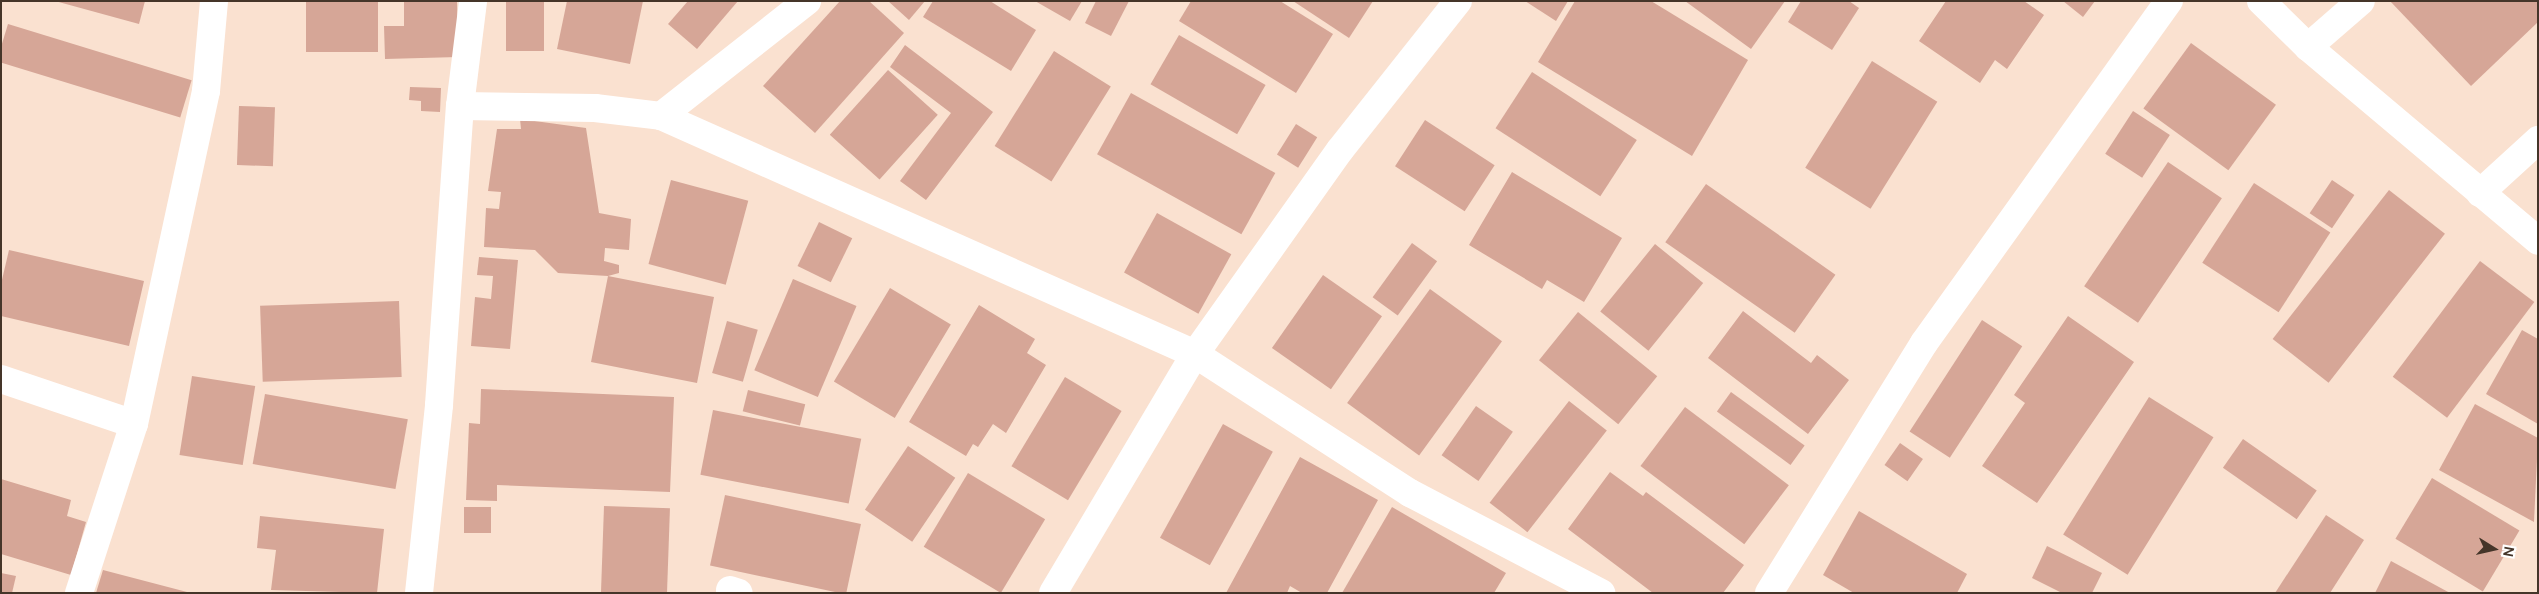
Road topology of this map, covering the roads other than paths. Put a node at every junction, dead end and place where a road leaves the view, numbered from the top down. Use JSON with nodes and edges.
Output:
{"nodes":[{"id":1,"x":214,"y":1,"type":"edge"},
{"id":2,"x":473,"y":1,"type":"edge"},
{"id":3,"x":807,"y":1,"type":"edge"},
{"id":4,"x":1458,"y":1,"type":"edge"},
{"id":5,"x":2169,"y":1,"type":"edge"},
{"id":6,"x":2261,"y":1,"type":"edge"},
{"id":7,"x":2361,"y":1,"type":"edge"},
{"id":8,"x":2308,"y":47,"type":"junction"},
{"id":9,"x":460,"y":106,"type":"junction"},
{"id":10,"x":661,"y":116,"type":"junction"},
{"id":11,"x":2538,"y":140,"type":"edge"},
{"id":12,"x":2480,"y":193,"type":"junction"},
{"id":13,"x":2538,"y":241,"type":"edge"},
{"id":14,"x":1196,"y":354,"type":"junction"},
{"id":15,"x":1,"y":379,"type":"edge"},
{"id":16,"x":134,"y":424,"type":"junction"},
{"id":17,"x":79,"y":593,"type":"edge"},
{"id":18,"x":419,"y":593,"type":"edge"},
{"id":19,"x":1053,"y":593,"type":"edge"},
{"id":20,"x":1601,"y":593,"type":"edge"},
{"id":21,"x":1769,"y":593,"type":"edge"}],
"edges":[{"from":1,"to":16,"type":"street"},
{"from":2,"to":9,"type":"street"},
{"from":3,"to":10,"type":"street"},
{"from":4,"to":14,"type":"street"},
{"from":5,"to":21,"type":"street"},
{"from":6,"to":8,"type":"street"},
{"from":7,"to":8,"type":"street"},
{"from":8,"to":12,"type":"street"},
{"from":9,"to":10,"type":"street"},
{"from":9,"to":18,"type":"street"},
{"from":10,"to":14,"type":"street"},
{"from":11,"to":12,"type":"street"},
{"from":12,"to":13,"type":"street"},
{"from":14,"to":19,"type":"street"},
{"from":14,"to":20,"type":"street"},
{"from":15,"to":16,"type":"street"},
{"from":16,"to":17,"type":"street"}]}
